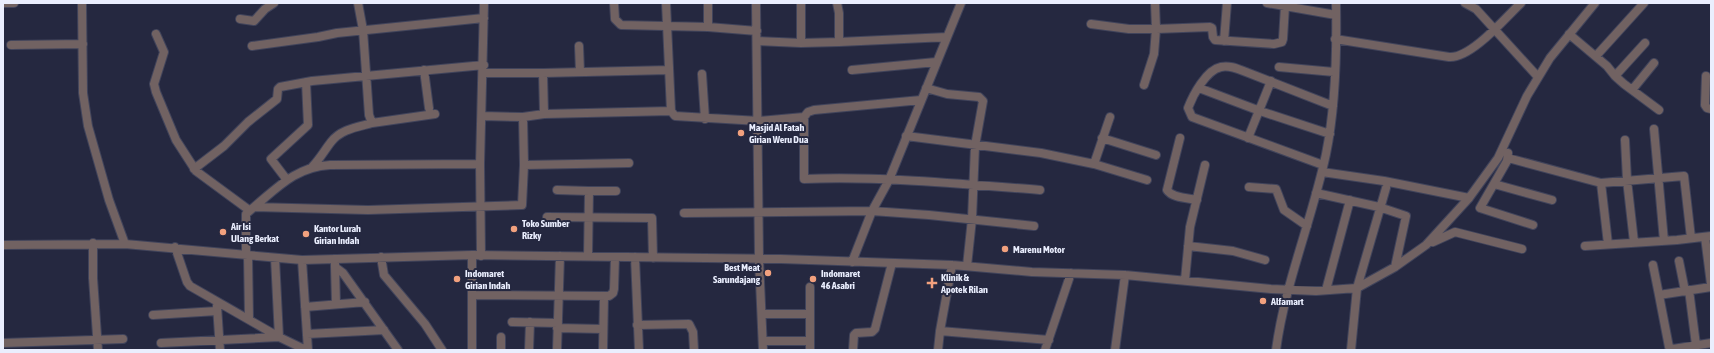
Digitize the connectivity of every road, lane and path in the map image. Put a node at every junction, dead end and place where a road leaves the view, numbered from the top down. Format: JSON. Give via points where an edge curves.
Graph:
{"nodes":[{"id":1,"x":3,"y":3,"type":"edge"},
{"id":2,"x":14,"y":3,"type":"edge"},
{"id":3,"x":82,"y":3,"type":"edge"},
{"id":4,"x":271,"y":3,"type":"edge"},
{"id":5,"x":275,"y":3,"type":"edge"},
{"id":6,"x":358,"y":3,"type":"edge"},
{"id":7,"x":484,"y":3,"type":"edge"},
{"id":8,"x":614,"y":3,"type":"edge"},
{"id":9,"x":666,"y":3,"type":"edge"},
{"id":10,"x":708,"y":3,"type":"edge"},
{"id":11,"x":756,"y":3,"type":"edge"},
{"id":12,"x":800,"y":3,"type":"edge"},
{"id":13,"x":837,"y":3,"type":"edge"},
{"id":14,"x":961,"y":3,"type":"edge"},
{"id":15,"x":1155,"y":3,"type":"edge"},
{"id":16,"x":1227,"y":3,"type":"edge"},
{"id":17,"x":1267,"y":3,"type":"edge"},
{"id":18,"x":1336,"y":3,"type":"edge"},
{"id":19,"x":1465,"y":3,"type":"edge"},
{"id":20,"x":1521,"y":3,"type":"edge"},
{"id":21,"x":1644,"y":3,"type":"edge"},
{"id":22,"x":1592,"y":4,"type":"edge"},
{"id":23,"x":1285,"y":6,"type":"junction"},
{"id":24,"x":1336,"y":15,"type":"junction"},
{"id":25,"x":484,"y":18,"type":"junction"},
{"id":26,"x":240,"y":19,"type":"dead end"},
{"id":27,"x":1091,"y":24,"type":"dead end"},
{"id":28,"x":667,"y":26,"type":"junction"},
{"id":29,"x":708,"y":27,"type":"junction"},
{"id":30,"x":1494,"y":29,"type":"junction"},
{"id":31,"x":363,"y":30,"type":"junction"},
{"id":32,"x":1156,"y":30,"type":"junction"},
{"id":33,"x":757,"y":31,"type":"junction"},
{"id":34,"x":156,"y":34,"type":"dead end"},
{"id":35,"x":1569,"y":34,"type":"junction"},
{"id":36,"x":947,"y":36,"type":"junction"},
{"id":37,"x":1335,"y":39,"type":"junction"},
{"id":38,"x":757,"y":41,"type":"junction"},
{"id":39,"x":1224,"y":41,"type":"junction"},
{"id":40,"x":839,"y":42,"type":"junction"},
{"id":41,"x":802,"y":43,"type":"junction"},
{"id":42,"x":1645,"y":43,"type":"dead end"},
{"id":43,"x":82,"y":44,"type":"junction"},
{"id":44,"x":11,"y":45,"type":"dead end"},
{"id":45,"x":252,"y":46,"type":"dead end"},
{"id":46,"x":579,"y":46,"type":"dead end"},
{"id":47,"x":1596,"y":56,"type":"junction"},
{"id":48,"x":936,"y":62,"type":"junction"},
{"id":49,"x":1654,"y":63,"type":"dead end"},
{"id":50,"x":1279,"y":67,"type":"dead end"},
{"id":51,"x":484,"y":69,"type":"junction"},
{"id":52,"x":424,"y":70,"type":"junction"},
{"id":53,"x":669,"y":70,"type":"junction"},
{"id":54,"x":852,"y":70,"type":"dead end"},
{"id":55,"x":580,"y":72,"type":"junction"},
{"id":56,"x":1334,"y":72,"type":"junction"},
{"id":57,"x":543,"y":73,"type":"junction"},
{"id":58,"x":702,"y":74,"type":"dead end"},
{"id":59,"x":366,"y":76,"type":"junction"},
{"id":60,"x":1615,"y":76,"type":"junction"},
{"id":61,"x":1706,"y":76,"type":"dead end"},
{"id":62,"x":1538,"y":77,"type":"junction"},
{"id":63,"x":1271,"y":81,"type":"junction"},
{"id":64,"x":306,"y":82,"type":"junction"},
{"id":65,"x":1144,"y":85,"type":"dead end"},
{"id":66,"x":926,"y":88,"type":"junction"},
{"id":67,"x":1199,"y":88,"type":"junction"},
{"id":68,"x":1632,"y":90,"type":"junction"},
{"id":69,"x":921,"y":100,"type":"junction"},
{"id":70,"x":1333,"y":106,"type":"junction"},
{"id":71,"x":429,"y":108,"type":"dead end"},
{"id":72,"x":1711,"y":109,"type":"edge"},
{"id":73,"x":1659,"y":110,"type":"dead end"},
{"id":74,"x":671,"y":111,"type":"junction"},
{"id":75,"x":1260,"y":111,"type":"junction"},
{"id":76,"x":435,"y":114,"type":"dead end"},
{"id":77,"x":544,"y":114,"type":"junction"},
{"id":78,"x":482,"y":116,"type":"junction"},
{"id":79,"x":523,"y":117,"type":"junction"},
{"id":80,"x":804,"y":117,"type":"junction"},
{"id":81,"x":1110,"y":117,"type":"dead end"},
{"id":82,"x":705,"y":119,"type":"junction"},
{"id":83,"x":759,"y":121,"type":"junction"},
{"id":84,"x":372,"y":122,"type":"junction"},
{"id":85,"x":1654,"y":129,"type":"dead end"},
{"id":86,"x":1330,"y":134,"type":"junction"},
{"id":87,"x":906,"y":136,"type":"junction"},
{"id":88,"x":1510,"y":136,"type":"junction"},
{"id":89,"x":1102,"y":138,"type":"junction"},
{"id":90,"x":1180,"y":138,"type":"dead end"},
{"id":91,"x":1248,"y":138,"type":"junction"},
{"id":92,"x":1625,"y":140,"type":"dead end"},
{"id":93,"x":975,"y":146,"type":"junction"},
{"id":94,"x":1156,"y":155,"type":"dead end"},
{"id":95,"x":1508,"y":158,"type":"junction"},
{"id":96,"x":480,"y":164,"type":"junction"},
{"id":97,"x":629,"y":164,"type":"dead end"},
{"id":98,"x":1094,"y":164,"type":"junction"},
{"id":99,"x":524,"y":165,"type":"junction"},
{"id":100,"x":1205,"y":165,"type":"dead end"},
{"id":101,"x":312,"y":167,"type":"junction"},
{"id":102,"x":1323,"y":168,"type":"junction"},
{"id":103,"x":194,"y":169,"type":"junction"},
{"id":104,"x":1658,"y":178,"type":"junction"},
{"id":105,"x":287,"y":180,"type":"junction"},
{"id":106,"x":889,"y":180,"type":"junction"},
{"id":107,"x":1147,"y":180,"type":"dead end"},
{"id":108,"x":1628,"y":180,"type":"junction"},
{"id":109,"x":1601,"y":183,"type":"junction"},
{"id":110,"x":974,"y":184,"type":"junction"},
{"id":111,"x":1494,"y":184,"type":"junction"},
{"id":112,"x":1249,"y":187,"type":"dead end"},
{"id":113,"x":1386,"y":188,"type":"dead end"},
{"id":114,"x":557,"y":190,"type":"dead end"},
{"id":115,"x":1040,"y":190,"type":"dead end"},
{"id":116,"x":588,"y":191,"type":"junction"},
{"id":117,"x":616,"y":191,"type":"dead end"},
{"id":118,"x":1316,"y":194,"type":"junction"},
{"id":119,"x":1469,"y":198,"type":"junction"},
{"id":120,"x":1197,"y":200,"type":"junction"},
{"id":121,"x":1350,"y":200,"type":"junction"},
{"id":122,"x":1552,"y":200,"type":"dead end"},
{"id":123,"x":480,"y":207,"type":"junction"},
{"id":124,"x":1380,"y":207,"type":"junction"},
{"id":125,"x":251,"y":209,"type":"junction"},
{"id":126,"x":872,"y":211,"type":"junction"},
{"id":127,"x":760,"y":212,"type":"junction"},
{"id":128,"x":684,"y":213,"type":"dead end"},
{"id":129,"x":547,"y":216,"type":"dead end"},
{"id":130,"x":588,"y":217,"type":"junction"},
{"id":131,"x":972,"y":219,"type":"junction"},
{"id":132,"x":1533,"y":225,"type":"dead end"},
{"id":133,"x":1034,"y":226,"type":"dead end"},
{"id":134,"x":1307,"y":226,"type":"junction"},
{"id":135,"x":1708,"y":236,"type":"edge"},
{"id":136,"x":1691,"y":238,"type":"junction"},
{"id":137,"x":1664,"y":241,"type":"junction"},
{"id":138,"x":1634,"y":242,"type":"junction"},
{"id":139,"x":93,"y":243,"type":"junction"},
{"id":140,"x":124,"y":244,"type":"junction"},
{"id":141,"x":1608,"y":244,"type":"junction"},
{"id":142,"x":3,"y":245,"type":"edge"},
{"id":143,"x":1426,"y":245,"type":"junction"},
{"id":144,"x":1188,"y":246,"type":"junction"},
{"id":145,"x":1585,"y":246,"type":"dead end"},
{"id":146,"x":175,"y":247,"type":"junction"},
{"id":147,"x":1522,"y":249,"type":"dead end"},
{"id":148,"x":476,"y":255,"type":"junction"},
{"id":149,"x":247,"y":256,"type":"junction"},
{"id":150,"x":560,"y":256,"type":"junction"},
{"id":151,"x":588,"y":256,"type":"junction"},
{"id":152,"x":381,"y":257,"type":"junction"},
{"id":153,"x":615,"y":257,"type":"junction"},
{"id":154,"x":635,"y":257,"type":"junction"},
{"id":155,"x":275,"y":258,"type":"junction"},
{"id":156,"x":653,"y":258,"type":"junction"},
{"id":157,"x":759,"y":259,"type":"junction"},
{"id":158,"x":302,"y":260,"type":"junction"},
{"id":159,"x":1265,"y":260,"type":"dead end"},
{"id":160,"x":1679,"y":261,"type":"dead end"},
{"id":161,"x":852,"y":262,"type":"junction"},
{"id":162,"x":335,"y":263,"type":"junction"},
{"id":163,"x":892,"y":263,"type":"junction"},
{"id":164,"x":1653,"y":264,"type":"dead end"},
{"id":165,"x":952,"y":265,"type":"junction"},
{"id":166,"x":967,"y":266,"type":"junction"},
{"id":167,"x":1395,"y":267,"type":"junction"},
{"id":168,"x":1071,"y":274,"type":"junction"},
{"id":169,"x":1125,"y":276,"type":"junction"},
{"id":170,"x":1185,"y":280,"type":"junction"},
{"id":171,"x":1711,"y":284,"type":"edge"},
{"id":172,"x":810,"y":287,"type":"dead end"},
{"id":173,"x":1711,"y":287,"type":"edge"},
{"id":174,"x":1357,"y":288,"type":"junction"},
{"id":175,"x":1288,"y":290,"type":"junction"},
{"id":176,"x":1326,"y":290,"type":"junction"},
{"id":177,"x":1687,"y":291,"type":"junction"},
{"id":178,"x":472,"y":295,"type":"junction"},
{"id":179,"x":1659,"y":295,"type":"junction"},
{"id":180,"x":558,"y":296,"type":"junction"},
{"id":181,"x":604,"y":297,"type":"junction"},
{"id":182,"x":217,"y":301,"type":"junction"},
{"id":183,"x":365,"y":302,"type":"junction"},
{"id":184,"x":336,"y":304,"type":"junction"},
{"id":185,"x":305,"y":307,"type":"junction"},
{"id":186,"x":217,"y":311,"type":"junction"},
{"id":187,"x":762,"y":314,"type":"junction"},
{"id":188,"x":810,"y":314,"type":"junction"},
{"id":189,"x":153,"y":315,"type":"dead end"},
{"id":190,"x":249,"y":319,"type":"junction"},
{"id":191,"x":512,"y":322,"type":"dead end"},
{"id":192,"x":530,"y":322,"type":"junction"},
{"id":193,"x":558,"y":325,"type":"junction"},
{"id":194,"x":637,"y":325,"type":"junction"},
{"id":195,"x":603,"y":329,"type":"junction"},
{"id":196,"x":384,"y":330,"type":"junction"},
{"id":197,"x":940,"y":331,"type":"junction"},
{"id":198,"x":307,"y":334,"type":"junction"},
{"id":199,"x":279,"y":337,"type":"junction"},
{"id":200,"x":501,"y":337,"type":"dead end"},
{"id":201,"x":98,"y":339,"type":"junction"},
{"id":202,"x":123,"y":339,"type":"dead end"},
{"id":203,"x":763,"y":340,"type":"junction"},
{"id":204,"x":1049,"y":340,"type":"junction"},
{"id":205,"x":219,"y":341,"type":"junction"},
{"id":206,"x":810,"y":341,"type":"junction"},
{"id":207,"x":3,"y":343,"type":"edge"},
{"id":208,"x":161,"y":344,"type":"dead end"},
{"id":209,"x":1711,"y":344,"type":"edge"},
{"id":210,"x":1696,"y":345,"type":"junction"},
{"id":211,"x":98,"y":350,"type":"edge"},
{"id":212,"x":220,"y":350,"type":"edge"},
{"id":213,"x":307,"y":350,"type":"edge"},
{"id":214,"x":398,"y":350,"type":"edge"},
{"id":215,"x":442,"y":350,"type":"edge"},
{"id":216,"x":472,"y":350,"type":"edge"},
{"id":217,"x":501,"y":350,"type":"edge"},
{"id":218,"x":529,"y":350,"type":"edge"},
{"id":219,"x":557,"y":350,"type":"edge"},
{"id":220,"x":603,"y":350,"type":"edge"},
{"id":221,"x":639,"y":350,"type":"edge"},
{"id":222,"x":694,"y":350,"type":"edge"},
{"id":223,"x":763,"y":350,"type":"edge"},
{"id":224,"x":810,"y":350,"type":"edge"},
{"id":225,"x":853,"y":350,"type":"edge"},
{"id":226,"x":938,"y":350,"type":"edge"},
{"id":227,"x":1045,"y":350,"type":"edge"},
{"id":228,"x":1115,"y":350,"type":"edge"},
{"id":229,"x":1276,"y":350,"type":"edge"},
{"id":230,"x":1351,"y":350,"type":"edge"}],
"edges":[{"from":1,"to":2,"type":"street"},
{"from":3,"to":43,"type":"street"},
{"from":4,"to":5,"type":"street"},
{"from":5,"to":26,"type":"street","via":[[254,21]]},
{"from":6,"to":31,"type":"street"},
{"from":7,"to":25,"type":"street"},
{"from":8,"to":28,"type":"street","via":[[615,19],[621,25]]},
{"from":9,"to":28,"type":"street"},
{"from":10,"to":29,"type":"street"},
{"from":11,"to":33,"type":"street"},
{"from":12,"to":41,"type":"street"},
{"from":13,"to":40,"type":"street"},
{"from":14,"to":36,"type":"street"},
{"from":15,"to":32,"type":"street"},
{"from":16,"to":39,"type":"street"},
{"from":17,"to":23,"type":"street"},
{"from":18,"to":24,"type":"street"},
{"from":19,"to":30,"type":"street","via":[[1476,9]]},
{"from":20,"to":30,"type":"street"},
{"from":21,"to":47,"type":"street"},
{"from":22,"to":35,"type":"street"},
{"from":23,"to":24,"type":"street"},
{"from":23,"to":39,"type":"street","via":[[1282,42],[1274,44]]},
{"from":24,"to":37,"type":"street"},
{"from":25,"to":31,"type":"street"},
{"from":25,"to":51,"type":"street"},
{"from":27,"to":32,"type":"street"},
{"from":28,"to":29,"type":"street"},
{"from":28,"to":53,"type":"street"},
{"from":29,"to":33,"type":"street"},
{"from":30,"to":37,"type":"street","via":[[1468,51],[1453,57]]},
{"from":30,"to":62,"type":"street"},
{"from":31,"to":45,"type":"street"},
{"from":31,"to":59,"type":"street"},
{"from":32,"to":39,"type":"street","via":[[1210,27],[1213,39]]},
{"from":32,"to":65,"type":"street","via":[[1154,54]]},
{"from":33,"to":38,"type":"street"},
{"from":34,"to":103,"type":"street","via":[[164,52],[156,77],[156,92],[176,140]]},
{"from":35,"to":47,"type":"street"},
{"from":35,"to":62,"type":"street"},
{"from":36,"to":40,"type":"street"},
{"from":36,"to":48,"type":"street"},
{"from":37,"to":56,"type":"street"},
{"from":38,"to":41,"type":"street"},
{"from":38,"to":83,"type":"street"},
{"from":40,"to":41,"type":"street"},
{"from":42,"to":60,"type":"street"},
{"from":43,"to":44,"type":"street"},
{"from":43,"to":140,"type":"street","via":[[83,93],[88,126],[108,200]]},
{"from":46,"to":55,"type":"street"},
{"from":47,"to":60,"type":"street"},
{"from":48,"to":54,"type":"street"},
{"from":48,"to":66,"type":"street"},
{"from":49,"to":68,"type":"street"},
{"from":50,"to":56,"type":"street"},
{"from":51,"to":52,"type":"street"},
{"from":51,"to":57,"type":"street"},
{"from":51,"to":78,"type":"street"},
{"from":52,"to":59,"type":"street"},
{"from":52,"to":71,"type":"street"},
{"from":53,"to":55,"type":"street"},
{"from":53,"to":74,"type":"street"},
{"from":55,"to":57,"type":"street"},
{"from":56,"to":70,"type":"street"},
{"from":57,"to":77,"type":"street"},
{"from":58,"to":82,"type":"street"},
{"from":59,"to":64,"type":"street"},
{"from":59,"to":84,"type":"street","via":[[369,115]]},
{"from":60,"to":68,"type":"street"},
{"from":61,"to":72,"type":"street","via":[[1705,105]]},
{"from":62,"to":88,"type":"street"},
{"from":63,"to":67,"type":"street","via":[[1233,67],[1222,67],[1216,68]]},
{"from":63,"to":70,"type":"street"},
{"from":63,"to":75,"type":"street"},
{"from":64,"to":103,"type":"street","via":[[280,87],[277,99]]},
{"from":64,"to":105,"type":"street","via":[[308,125],[271,159]]},
{"from":66,"to":69,"type":"street"},
{"from":66,"to":93,"type":"street","via":[[948,94],[982,98],[984,104]]},
{"from":67,"to":75,"type":"street"},
{"from":67,"to":91,"type":"street","via":[[1188,108],[1190,116]]},
{"from":68,"to":73,"type":"street"},
{"from":69,"to":80,"type":"street","via":[[814,110]]},
{"from":69,"to":87,"type":"street"},
{"from":70,"to":86,"type":"street"},
{"from":74,"to":77,"type":"street"},
{"from":74,"to":82,"type":"street","via":[[675,116]]},
{"from":75,"to":86,"type":"street"},
{"from":75,"to":91,"type":"street"},
{"from":76,"to":84,"type":"street"},
{"from":77,"to":79,"type":"street"},
{"from":78,"to":79,"type":"street"},
{"from":78,"to":96,"type":"street"},
{"from":79,"to":99,"type":"street"},
{"from":80,"to":83,"type":"street"},
{"from":80,"to":106,"type":"street","via":[[804,179]]},
{"from":81,"to":89,"type":"street"},
{"from":82,"to":83,"type":"street"},
{"from":83,"to":127,"type":"street"},
{"from":84,"to":101,"type":"street","via":[[352,128],[336,137]]},
{"from":85,"to":104,"type":"street"},
{"from":86,"to":102,"type":"street"},
{"from":87,"to":93,"type":"street"},
{"from":87,"to":106,"type":"street"},
{"from":88,"to":95,"type":"street"},
{"from":88,"to":119,"type":"street","via":[[1492,168]]},
{"from":89,"to":94,"type":"street"},
{"from":89,"to":98,"type":"street"},
{"from":90,"to":120,"type":"street","via":[[1167,190],[1175,195]]},
{"from":91,"to":102,"type":"street"},
{"from":92,"to":108,"type":"street"},
{"from":93,"to":98,"type":"street","via":[[1041,153]]},
{"from":93,"to":110,"type":"street"},
{"from":95,"to":109,"type":"street"},
{"from":95,"to":111,"type":"street"},
{"from":96,"to":101,"type":"street"},
{"from":96,"to":123,"type":"street"},
{"from":97,"to":99,"type":"street"},
{"from":98,"to":107,"type":"street"},
{"from":99,"to":123,"type":"street","via":[[522,205]]},
{"from":100,"to":120,"type":"street"},
{"from":101,"to":105,"type":"street","via":[[298,172]]},
{"from":102,"to":118,"type":"street"},
{"from":102,"to":119,"type":"street"},
{"from":103,"to":125,"type":"street"},
{"from":104,"to":108,"type":"street"},
{"from":104,"to":136,"type":"street","via":[[1677,175],[1685,177]]},
{"from":104,"to":137,"type":"street"},
{"from":105,"to":125,"type":"street"},
{"from":106,"to":110,"type":"street"},
{"from":106,"to":126,"type":"street"},
{"from":108,"to":109,"type":"street"},
{"from":108,"to":138,"type":"street"},
{"from":109,"to":141,"type":"street"},
{"from":110,"to":115,"type":"street"},
{"from":110,"to":131,"type":"street"},
{"from":111,"to":122,"type":"street"},
{"from":111,"to":132,"type":"street","via":[[1480,208]]},
{"from":112,"to":134,"type":"street","via":[[1276,189],[1284,210]]},
{"from":113,"to":124,"type":"street"},
{"from":114,"to":116,"type":"street"},
{"from":116,"to":117,"type":"street"},
{"from":116,"to":130,"type":"street"},
{"from":118,"to":121,"type":"street"},
{"from":118,"to":134,"type":"street"},
{"from":119,"to":143,"type":"street"},
{"from":120,"to":144,"type":"street"},
{"from":121,"to":124,"type":"street"},
{"from":121,"to":176,"type":"street"},
{"from":123,"to":125,"type":"street","via":[[368,210]]},
{"from":123,"to":148,"type":"street"},
{"from":124,"to":167,"type":"street","via":[[1407,217]]},
{"from":124,"to":174,"type":"street"},
{"from":125,"to":149,"type":"street","via":[[245,219]]},
{"from":126,"to":127,"type":"street"},
{"from":126,"to":131,"type":"street"},
{"from":126,"to":161,"type":"street"},
{"from":127,"to":128,"type":"street"},
{"from":127,"to":157,"type":"street"},
{"from":129,"to":130,"type":"street"},
{"from":130,"to":151,"type":"street"},
{"from":130,"to":156,"type":"street","via":[[652,218]]},
{"from":131,"to":133,"type":"street"},
{"from":131,"to":166,"type":"street"},
{"from":134,"to":175,"type":"street"},
{"from":135,"to":136,"type":"street"},
{"from":135,"to":171,"type":"street"},
{"from":136,"to":137,"type":"street"},
{"from":137,"to":138,"type":"street"},
{"from":138,"to":141,"type":"street"},
{"from":139,"to":140,"type":"street"},
{"from":139,"to":142,"type":"street"},
{"from":139,"to":201,"type":"street"},
{"from":140,"to":146,"type":"street"},
{"from":141,"to":145,"type":"street"},
{"from":143,"to":147,"type":"street","via":[[1455,232]]},
{"from":143,"to":167,"type":"street"},
{"from":144,"to":159,"type":"street","via":[[1233,251]]},
{"from":144,"to":170,"type":"street"},
{"from":146,"to":149,"type":"street"},
{"from":146,"to":182,"type":"street","via":[[188,284]]},
{"from":148,"to":150,"type":"street"},
{"from":148,"to":152,"type":"street"},
{"from":148,"to":178,"type":"street"},
{"from":149,"to":155,"type":"street"},
{"from":149,"to":190,"type":"street"},
{"from":150,"to":151,"type":"street"},
{"from":150,"to":180,"type":"street"},
{"from":151,"to":153,"type":"street"},
{"from":152,"to":162,"type":"street"},
{"from":152,"to":215,"type":"street","via":[[384,275],[425,324]]},
{"from":153,"to":154,"type":"street"},
{"from":153,"to":181,"type":"street","via":[[613,293]]},
{"from":154,"to":156,"type":"street"},
{"from":154,"to":194,"type":"street"},
{"from":155,"to":158,"type":"street"},
{"from":155,"to":199,"type":"street"},
{"from":156,"to":157,"type":"street"},
{"from":157,"to":161,"type":"street"},
{"from":157,"to":187,"type":"street"},
{"from":158,"to":162,"type":"street"},
{"from":158,"to":185,"type":"street"},
{"from":160,"to":177,"type":"street"},
{"from":161,"to":163,"type":"street"},
{"from":162,"to":183,"type":"street"},
{"from":162,"to":184,"type":"street"},
{"from":163,"to":165,"type":"street"},
{"from":163,"to":225,"type":"street","via":[[875,329],[872,332],[856,333]]},
{"from":164,"to":179,"type":"street"},
{"from":165,"to":166,"type":"street"},
{"from":165,"to":197,"type":"street"},
{"from":166,"to":168,"type":"street"},
{"from":167,"to":174,"type":"street"},
{"from":168,"to":169,"type":"street"},
{"from":168,"to":204,"type":"street"},
{"from":169,"to":170,"type":"street"},
{"from":169,"to":228,"type":"street"},
{"from":170,"to":175,"type":"street"},
{"from":172,"to":188,"type":"street"},
{"from":173,"to":177,"type":"street"},
{"from":174,"to":176,"type":"street"},
{"from":174,"to":230,"type":"street"},
{"from":175,"to":176,"type":"street"},
{"from":175,"to":229,"type":"street"},
{"from":177,"to":179,"type":"street"},
{"from":177,"to":210,"type":"street"},
{"from":178,"to":180,"type":"street"},
{"from":178,"to":216,"type":"street"},
{"from":179,"to":210,"type":"street","via":[[1669,347],[1673,349]]},
{"from":180,"to":181,"type":"street"},
{"from":180,"to":193,"type":"street"},
{"from":181,"to":195,"type":"street"},
{"from":182,"to":186,"type":"street"},
{"from":182,"to":190,"type":"street"},
{"from":183,"to":184,"type":"street"},
{"from":183,"to":196,"type":"street"},
{"from":184,"to":185,"type":"street"},
{"from":185,"to":198,"type":"street"},
{"from":186,"to":189,"type":"street"},
{"from":186,"to":205,"type":"street"},
{"from":187,"to":188,"type":"street"},
{"from":187,"to":203,"type":"street"},
{"from":188,"to":206,"type":"street"},
{"from":190,"to":199,"type":"street"},
{"from":191,"to":192,"type":"street"},
{"from":192,"to":193,"type":"street"},
{"from":192,"to":218,"type":"street"},
{"from":193,"to":195,"type":"street"},
{"from":193,"to":219,"type":"street"},
{"from":194,"to":221,"type":"street"},
{"from":194,"to":222,"type":"street","via":[[689,324],[693,332]]},
{"from":195,"to":220,"type":"street"},
{"from":196,"to":198,"type":"street"},
{"from":196,"to":214,"type":"street"},
{"from":197,"to":204,"type":"street"},
{"from":197,"to":226,"type":"street"},
{"from":198,"to":213,"type":"street"},
{"from":199,"to":205,"type":"street"},
{"from":199,"to":213,"type":"street"},
{"from":200,"to":217,"type":"street"},
{"from":201,"to":202,"type":"street"},
{"from":201,"to":207,"type":"street"},
{"from":201,"to":211,"type":"street"},
{"from":203,"to":206,"type":"street"},
{"from":203,"to":223,"type":"street"},
{"from":204,"to":227,"type":"street"},
{"from":205,"to":208,"type":"street"},
{"from":205,"to":212,"type":"street"},
{"from":206,"to":224,"type":"street"},
{"from":209,"to":210,"type":"street"}]}
